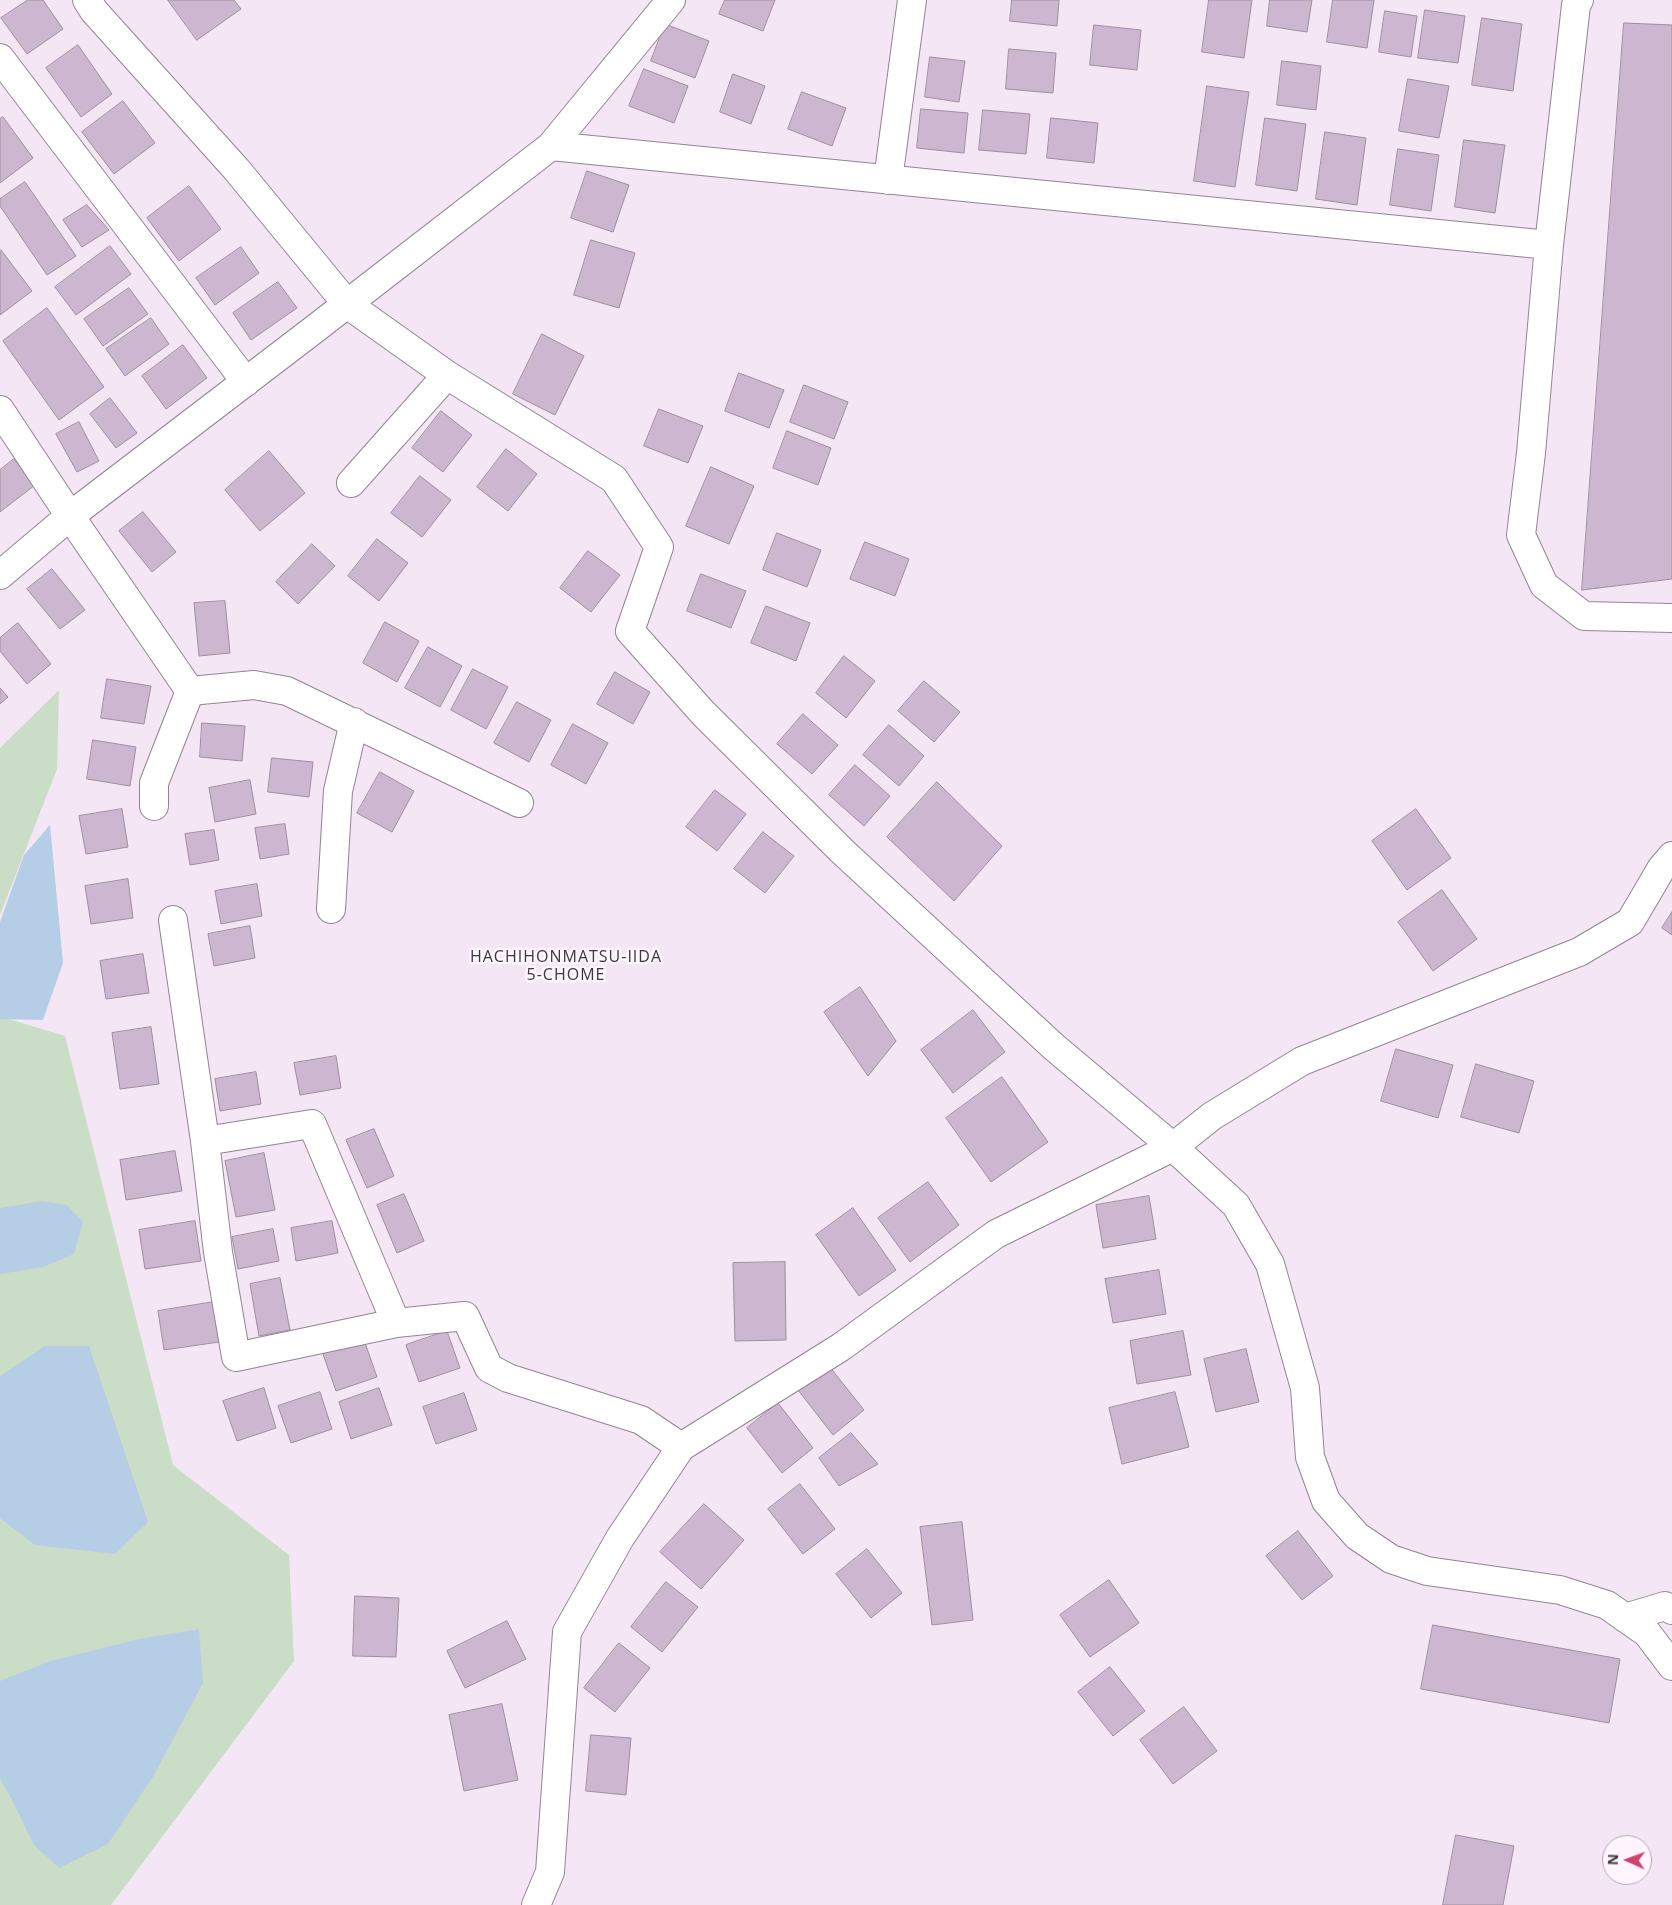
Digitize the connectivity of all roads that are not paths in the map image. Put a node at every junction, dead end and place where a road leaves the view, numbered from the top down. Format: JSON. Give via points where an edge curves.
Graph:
{"nodes":[{"id":1,"x":87,"y":0,"type":"edge"},
{"id":2,"x":671,"y":0,"type":"edge"},
{"id":3,"x":912,"y":0,"type":"edge"},
{"id":4,"x":1571,"y":2,"type":"edge"},
{"id":5,"x":0,"y":58,"type":"edge"},
{"id":6,"x":551,"y":146,"type":"junction"},
{"id":7,"x":888,"y":180,"type":"junction"},
{"id":8,"x":1548,"y":246,"type":"junction"},
{"id":9,"x":347,"y":304,"type":"junction"},
{"id":10,"x":447,"y":375,"type":"junction"},
{"id":11,"x":246,"y":382,"type":"junction"},
{"id":12,"x":0,"y":410,"type":"edge"},
{"id":13,"x":351,"y":484,"type":"dead end"},
{"id":14,"x":70,"y":516,"type":"junction"},
{"id":15,"x":0,"y":574,"type":"edge"},
{"id":16,"x":1672,"y":618,"type":"edge"},
{"id":17,"x":190,"y":691,"type":"junction"},
{"id":18,"x":354,"y":722,"type":"junction"},
{"id":19,"x":519,"y":803,"type":"dead end"},
{"id":20,"x":154,"y":806,"type":"dead end"},
{"id":21,"x":1672,"y":856,"type":"edge"},
{"id":22,"x":331,"y":910,"type":"dead end"},
{"id":23,"x":173,"y":920,"type":"dead end"},
{"id":24,"x":205,"y":1141,"type":"junction"},
{"id":25,"x":1173,"y":1147,"type":"junction"},
{"id":26,"x":396,"y":1323,"type":"junction"},
{"id":27,"x":681,"y":1447,"type":"junction"},
{"id":28,"x":1672,"y":1610,"type":"edge"},
{"id":29,"x":1625,"y":1618,"type":"junction"},
{"id":30,"x":1672,"y":1666,"type":"edge"},
{"id":31,"x":536,"y":1905,"type":"edge"}],
"edges":[{"from":1,"to":9,"type":"street","via":[[237,170]]},
{"from":2,"to":6,"type":"street"},
{"from":3,"to":7,"type":"street"},
{"from":4,"to":8,"type":"street"},
{"from":5,"to":11,"type":"street"},
{"from":6,"to":7,"type":"street"},
{"from":6,"to":9,"type":"street"},
{"from":7,"to":8,"type":"street"},
{"from":8,"to":16,"type":"street","via":[[1522,535],[1544,585],[1584,616]]},
{"from":9,"to":10,"type":"street"},
{"from":9,"to":11,"type":"street"},
{"from":10,"to":13,"type":"street"},
{"from":10,"to":25,"type":"street","via":[[614,479],[658,547],[630,631],[703,713],[843,852],[1054,1047]]},
{"from":11,"to":14,"type":"street"},
{"from":12,"to":14,"type":"street"},
{"from":14,"to":15,"type":"street"},
{"from":14,"to":17,"type":"street"},
{"from":17,"to":18,"type":"street","via":[[254,686],[287,691]]},
{"from":17,"to":20,"type":"street","via":[[154,783]]},
{"from":18,"to":19,"type":"street"},
{"from":18,"to":22,"type":"street","via":[[338,791]]},
{"from":21,"to":25,"type":"street","via":[[1630,922],[1588,947],[1302,1061],[1212,1116]]},
{"from":23,"to":24,"type":"street"},
{"from":24,"to":26,"type":"street","via":[[312,1124]]},
{"from":24,"to":26,"type":"street","via":[[218,1252],[236,1357]]},
{"from":25,"to":27,"type":"street","via":[[996,1234],[841,1348]]},
{"from":25,"to":29,"type":"street","via":[[1236,1205],[1270,1264],[1305,1388],[1310,1457],[1326,1501],[1358,1536],[1391,1559],[1427,1571],[1560,1590],[1607,1604]]},
{"from":26,"to":27,"type":"street","via":[[465,1316],[489,1368],[508,1378],[641,1420]]},
{"from":27,"to":31,"type":"street","via":[[620,1538],[567,1632],[550,1872]]},
{"from":28,"to":29,"type":"street","via":[[1665,1606]]},
{"from":29,"to":30,"type":"street","via":[[1647,1633]]}]}
